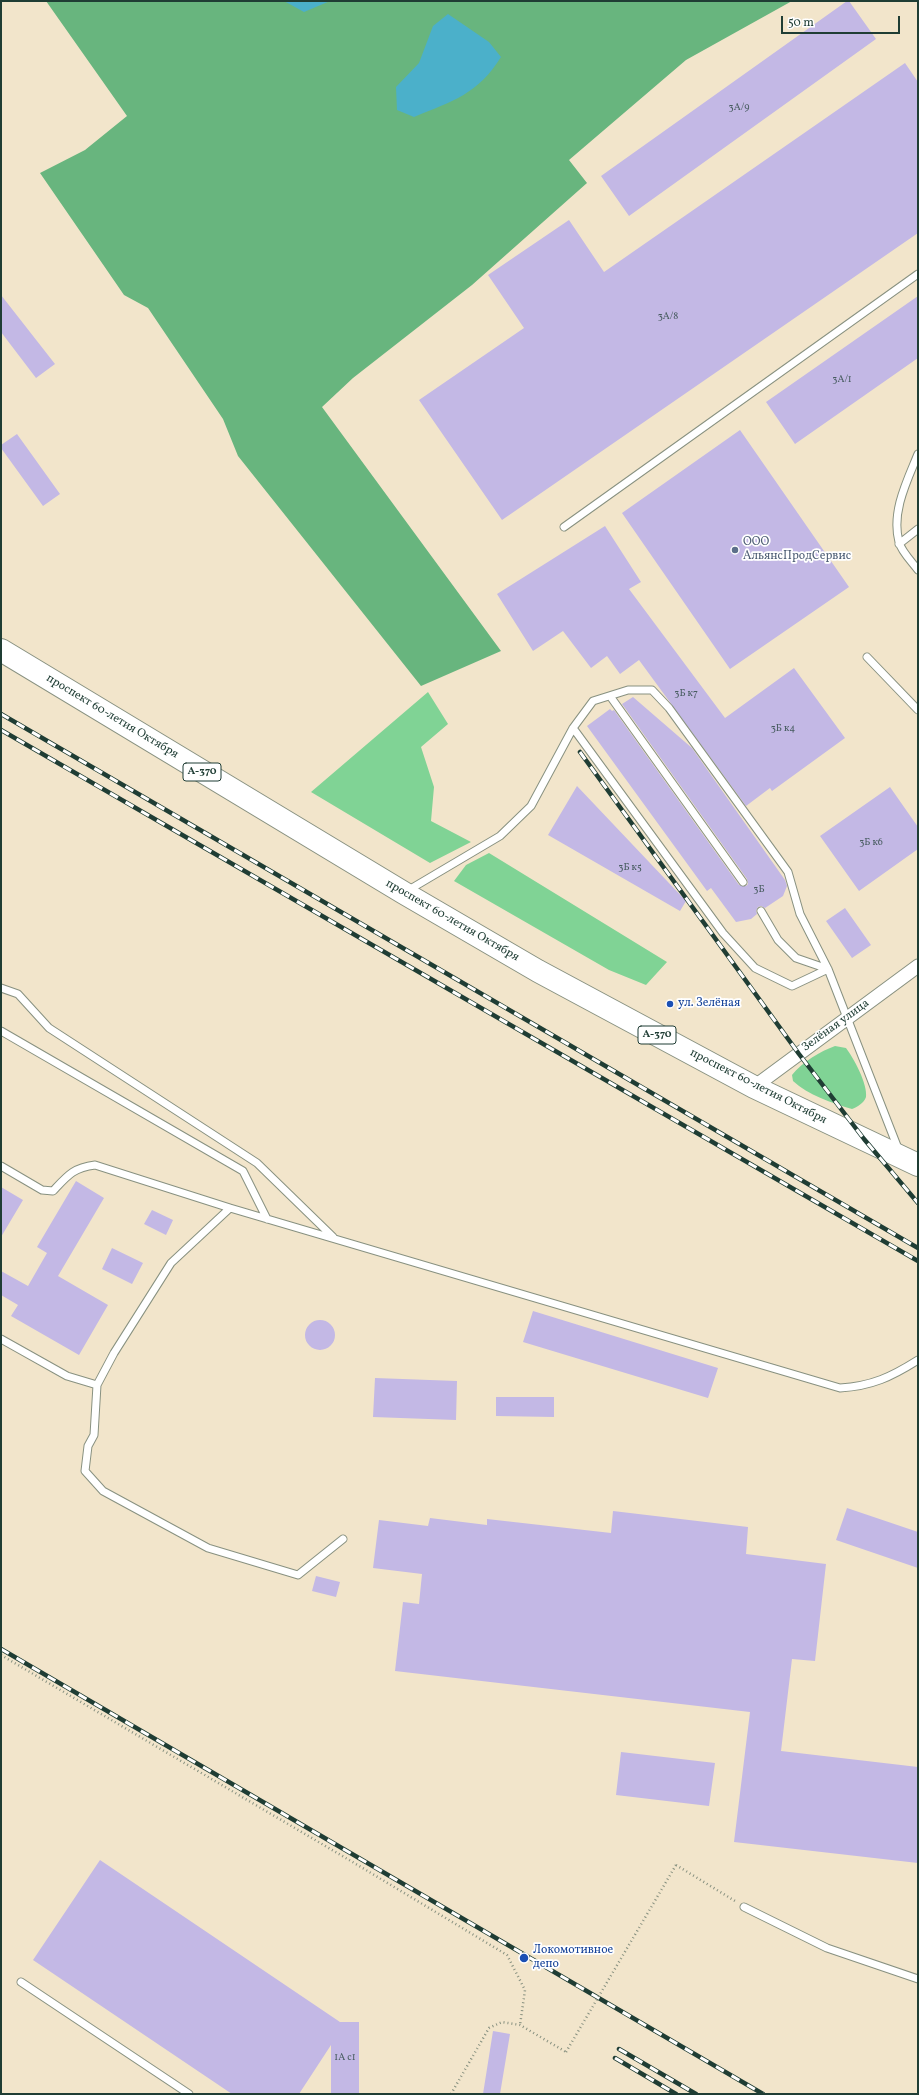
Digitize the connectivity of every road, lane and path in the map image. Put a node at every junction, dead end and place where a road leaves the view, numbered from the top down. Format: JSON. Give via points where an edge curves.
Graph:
{"nodes":[{"id":1,"x":918,"y":274,"type":"edge"},
{"id":2,"x":918,"y":454,"type":"edge"},
{"id":3,"x":564,"y":527,"type":"dead end"},
{"id":4,"x":918,"y":529,"type":"edge"},
{"id":5,"x":899,"y":544,"type":"junction"},
{"id":6,"x":918,"y":570,"type":"edge"},
{"id":7,"x":1,"y":650,"type":"edge"},
{"id":8,"x":867,"y":657,"type":"dead end"},
{"id":9,"x":610,"y":696,"type":"junction"},
{"id":10,"x":918,"y":710,"type":"edge"},
{"id":11,"x":573,"y":728,"type":"junction"},
{"id":12,"x":743,"y":882,"type":"dead end"},
{"id":13,"x":404,"y":893,"type":"junction"},
{"id":14,"x":762,"y":911,"type":"dead end"},
{"id":15,"x":918,"y":966,"type":"edge"},
{"id":16,"x":828,"y":969,"type":"junction"},
{"id":17,"x":1,"y":988,"type":"edge"},
{"id":18,"x":847,"y":1018,"type":"junction"},
{"id":19,"x":1,"y":1031,"type":"edge"},
{"id":20,"x":754,"y":1087,"type":"junction"},
{"id":21,"x":910,"y":1160,"type":"edge"},
{"id":22,"x":1,"y":1166,"type":"edge"},
{"id":23,"x":230,"y":1208,"type":"junction"},
{"id":24,"x":266,"y":1219,"type":"junction"},
{"id":25,"x":335,"y":1239,"type":"junction"},
{"id":26,"x":1,"y":1339,"type":"edge"},
{"id":27,"x":918,"y":1360,"type":"edge"},
{"id":28,"x":97,"y":1385,"type":"junction"},
{"id":29,"x":343,"y":1539,"type":"dead end"},
{"id":30,"x":1,"y":1655,"type":"edge"},
{"id":31,"x":744,"y":1907,"type":"joint"},
{"id":32,"x":918,"y":1979,"type":"edge"},
{"id":33,"x":21,"y":1982,"type":"dead end"},
{"id":34,"x":520,"y":2025,"type":"junction"},
{"id":35,"x":188,"y":2094,"type":"edge"},
{"id":36,"x":451,"y":2094,"type":"edge"}],
"edges":[{"from":1,"to":3,"type":"lane"},
{"from":2,"to":5,"type":"lane","via":[[897,516]]},
{"from":4,"to":5,"type":"lane"},
{"from":5,"to":6,"type":"lane"},
{"from":7,"to":13,"type":"highway","name":"проспект 60-летия Октября","number":"А-370"},
{"from":8,"to":10,"type":"lane"},
{"from":9,"to":11,"type":"lane","via":[[594,701]]},
{"from":9,"to":12,"type":"lane"},
{"from":9,"to":16,"type":"lane","via":[[628,690],[652,690],[669,708],[788,872],[800,914]]},
{"from":11,"to":13,"type":"lane","via":[[526,811],[500,836]]},
{"from":11,"to":16,"type":"lane","via":[[723,933],[755,968],[792,986]]},
{"from":13,"to":20,"type":"highway","name":"проспект 60-летия Октября","number":"А-370","via":[[545,975]]},
{"from":14,"to":16,"type":"lane","via":[[778,940],[796,958]]},
{"from":15,"to":18,"type":"street","name":"Зелёная улица"},
{"from":16,"to":18,"type":"lane"},
{"from":17,"to":25,"type":"lane","via":[[18,994],[49,1028],[257,1163]]},
{"from":18,"to":20,"type":"street","name":"Зелёная улица"},
{"from":18,"to":21,"type":"lane"},
{"from":19,"to":24,"type":"lane","via":[[243,1171]]},
{"from":20,"to":21,"type":"highway","name":"проспект 60-летия Октября","number":"А-370"},
{"from":22,"to":23,"type":"lane","via":[[42,1190],[53,1191],[66,1176],[80,1167],[96,1165]]},
{"from":23,"to":24,"type":"lane"},
{"from":23,"to":28,"type":"lane","via":[[171,1263],[114,1353]]},
{"from":24,"to":25,"type":"lane"},
{"from":25,"to":27,"type":"lane","via":[[840,1388],[862,1387],[884,1379]]},
{"from":26,"to":28,"type":"lane","via":[[67,1376]]},
{"from":28,"to":29,"type":"lane","via":[[94,1435],[88,1446],[85,1471],[103,1491],[208,1548],[298,1575]]},
{"from":30,"to":34,"type":"path","via":[[507,1956],[525,1990]]},
{"from":31,"to":32,"type":"lane","via":[[827,1948]]},
{"from":31,"to":34,"type":"path","bridge":true,"via":[[676,1865],[566,2052]]},
{"from":33,"to":35,"type":"lane"},
{"from":34,"to":36,"type":"path","via":[[502,2022],[488,2028]]}]}
